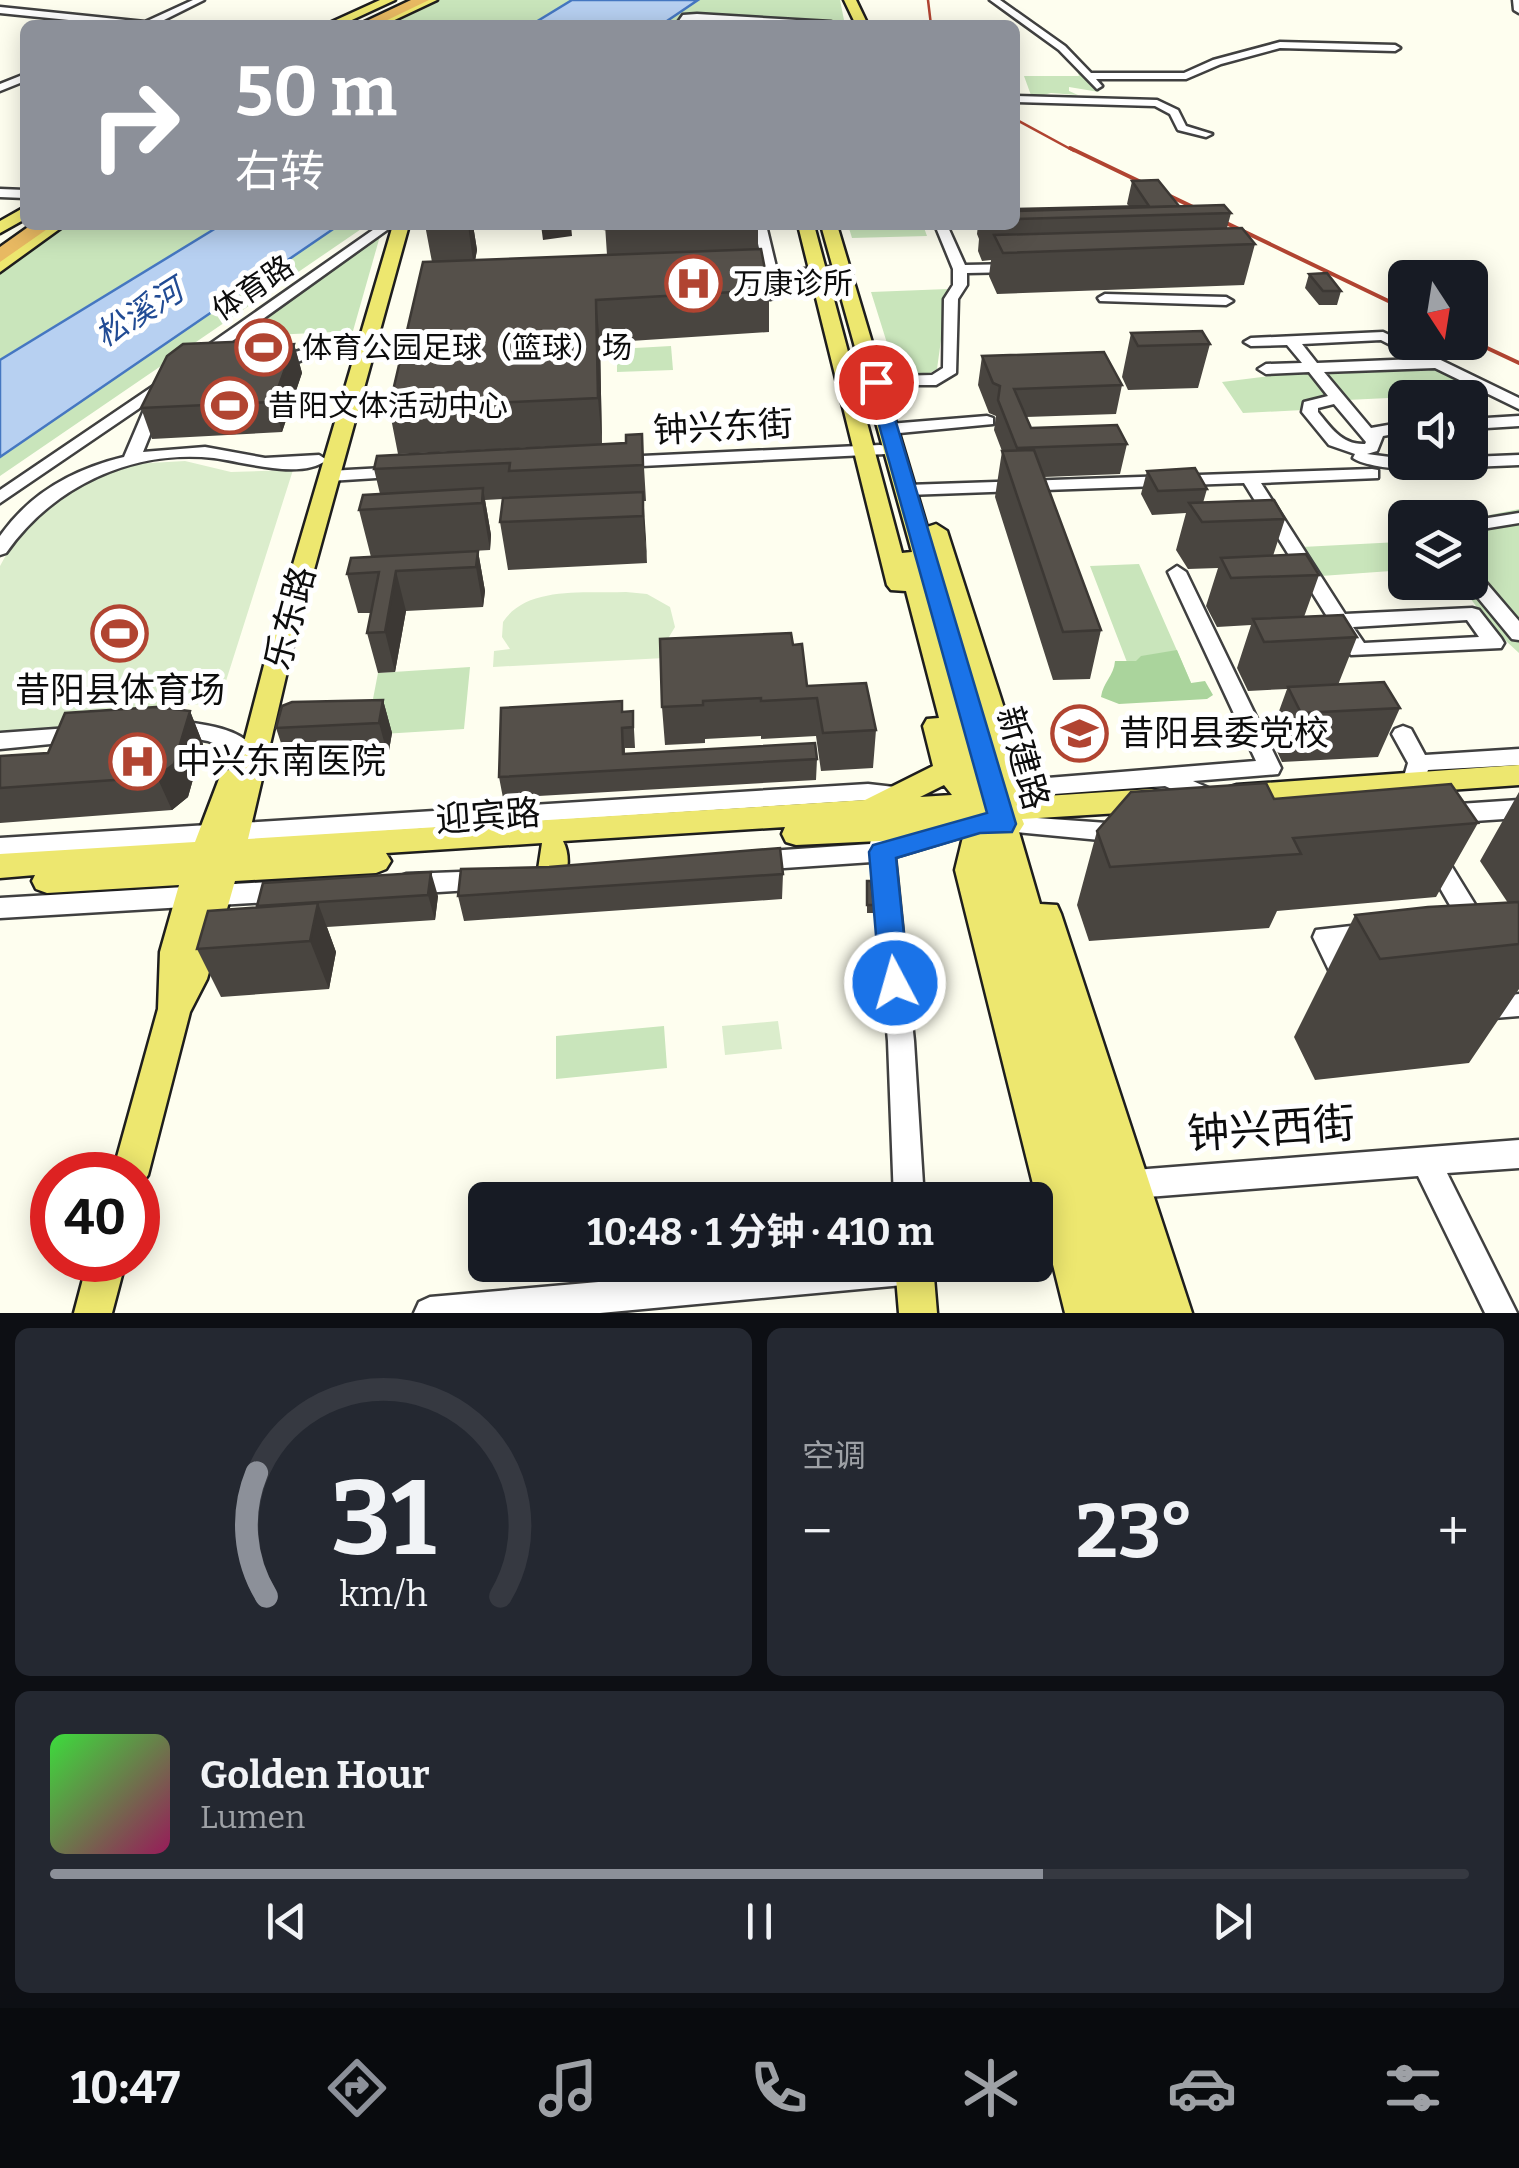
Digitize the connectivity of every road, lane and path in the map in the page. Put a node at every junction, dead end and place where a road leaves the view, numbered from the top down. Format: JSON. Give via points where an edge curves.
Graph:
{"nodes":[{"id":1,"x":200,"y":0,"type":"edge"},
{"id":2,"x":389,"y":0,"type":"edge"},
{"id":3,"x":402,"y":0,"type":"edge"},
{"id":4,"x":422,"y":0,"type":"edge"},
{"id":5,"x":432,"y":0,"type":"edge"},
{"id":6,"x":994,"y":0,"type":"edge"},
{"id":7,"x":1517,"y":0,"type":"edge"},
{"id":8,"x":1,"y":5,"type":"edge"},
{"id":9,"x":1519,"y":10,"type":"edge"},
{"id":10,"x":107,"y":20,"type":"edge"},
{"id":11,"x":154,"y":20,"type":"edge"},
{"id":12,"x":343,"y":20,"type":"edge"},
{"id":13,"x":357,"y":20,"type":"edge"},
{"id":14,"x":376,"y":20,"type":"edge"},
{"id":15,"x":386,"y":20,"type":"edge"},
{"id":16,"x":684,"y":20,"type":"edge"},
{"id":17,"x":747,"y":20,"type":"edge"},
{"id":18,"x":1396,"y":48,"type":"dead end"},
{"id":19,"x":1090,"y":76,"type":"junction"},
{"id":20,"x":1020,"y":99,"type":"edge"},
{"id":21,"x":1107,"y":100,"type":"junction"},
{"id":22,"x":1206,"y":134,"type":"dead end"},
{"id":23,"x":36,"y":230,"type":"edge"},
{"id":24,"x":50,"y":230,"type":"edge"},
{"id":25,"x":382,"y":230,"type":"edge"},
{"id":26,"x":388,"y":230,"type":"edge"},
{"id":27,"x":399,"y":230,"type":"edge"},
{"id":28,"x":761,"y":230,"type":"edge"},
{"id":29,"x":808,"y":230,"type":"edge"},
{"id":30,"x":819,"y":230,"type":"edge"},
{"id":31,"x":830,"y":230,"type":"edge"},
{"id":32,"x":843,"y":230,"type":"edge"},
{"id":33,"x":943,"y":230,"type":"edge"},
{"id":34,"x":0,"y":256,"type":"edge"},
{"id":35,"x":0,"y":266,"type":"edge"},
{"id":36,"x":1040,"y":267,"type":"edge"},
{"id":37,"x":960,"y":270,"type":"junction"},
{"id":38,"x":825,"y":271,"type":"junction"},
{"id":39,"x":771,"y":276,"type":"junction"},
{"id":40,"x":1109,"y":281,"type":"dead end"},
{"id":41,"x":775,"y":296,"type":"dead end"},
{"id":42,"x":1226,"y":301,"type":"dead end"},
{"id":43,"x":1291,"y":340,"type":"junction"},
{"id":44,"x":1252,"y":342,"type":"dead end"},
{"id":45,"x":353,"y":346,"type":"junction"},
{"id":46,"x":256,"y":362,"type":"edge"},
{"id":47,"x":1440,"y":363,"type":"junction"},
{"id":48,"x":222,"y":364,"type":"edge"},
{"id":49,"x":188,"y":366,"type":"junction"},
{"id":50,"x":1312,"y":367,"type":"junction"},
{"id":51,"x":1266,"y":368,"type":"dead end"},
{"id":52,"x":875,"y":381,"type":"junction"},
{"id":53,"x":161,"y":386,"type":"junction"},
{"id":54,"x":1338,"y":400,"type":"junction"},
{"id":55,"x":1519,"y":404,"type":"edge"},
{"id":56,"x":987,"y":421,"type":"dead end"},
{"id":57,"x":1519,"y":421,"type":"edge"},
{"id":58,"x":1488,"y":423,"type":"edge"},
{"id":59,"x":1388,"y":430,"type":"edge"},
{"id":60,"x":884,"y":439,"type":"junction"},
{"id":61,"x":1374,"y":442,"type":"junction"},
{"id":62,"x":1359,"y":454,"type":"junction"},
{"id":63,"x":132,"y":458,"type":"junction"},
{"id":64,"x":1388,"y":460,"type":"edge"},
{"id":65,"x":1519,"y":460,"type":"edge"},
{"id":66,"x":1488,"y":461,"type":"edge"},
{"id":67,"x":597,"y":464,"type":"edge"},
{"id":68,"x":324,"y":468,"type":"junction"},
{"id":69,"x":421,"y":471,"type":"edge"},
{"id":70,"x":1250,"y":479,"type":"junction"},
{"id":71,"x":916,"y":492,"type":"junction"},
{"id":72,"x":0,"y":498,"type":"edge"},
{"id":73,"x":1519,"y":518,"type":"edge"},
{"id":74,"x":1488,"y":523,"type":"edge"},
{"id":75,"x":0,"y":549,"type":"edge"},
{"id":76,"x":1177,"y":572,"type":"dead end"},
{"id":77,"x":1488,"y":597,"type":"edge"},
{"id":78,"x":1339,"y":621,"type":"junction"},
{"id":79,"x":1519,"y":634,"type":"edge"},
{"id":80,"x":152,"y":729,"type":"edge"},
{"id":81,"x":114,"y":732,"type":"edge"},
{"id":82,"x":1402,"y":734,"type":"edge"},
{"id":83,"x":0,"y":741,"type":"edge"},
{"id":84,"x":241,"y":746,"type":"junction"},
{"id":85,"x":1519,"y":757,"type":"edge"},
{"id":86,"x":948,"y":771,"type":"junction"},
{"id":87,"x":1519,"y":775,"type":"edge"},
{"id":88,"x":1168,"y":778,"type":"junction"},
{"id":89,"x":1405,"y":787,"type":"junction"},
{"id":90,"x":1519,"y":790,"type":"edge"},
{"id":91,"x":900,"y":794,"type":"junction"},
{"id":92,"x":1089,"y":794,"type":"junction"},
{"id":93,"x":1207,"y":796,"type":"junction"},
{"id":94,"x":1519,"y":809,"type":"edge"},
{"id":95,"x":989,"y":815,"type":"junction"},
{"id":96,"x":875,"y":831,"type":"junction"},
{"id":97,"x":1146,"y":832,"type":"edge"},
{"id":98,"x":0,"y":847,"type":"edge"},
{"id":99,"x":549,"y":857,"type":"junction"},
{"id":100,"x":214,"y":863,"type":"junction"},
{"id":101,"x":723,"y":864,"type":"edge"},
{"id":102,"x":0,"y":866,"type":"edge"},
{"id":103,"x":0,"y":884,"type":"edge"},
{"id":104,"x":0,"y":908,"type":"edge"},
{"id":105,"x":1504,"y":924,"type":"edge"},
{"id":106,"x":1474,"y":926,"type":"junction"},
{"id":107,"x":1437,"y":929,"type":"edge"},
{"id":108,"x":1400,"y":932,"type":"edge"},
{"id":109,"x":1357,"y":1001,"type":"dead end"},
{"id":110,"x":1519,"y":1005,"type":"edge"},
{"id":111,"x":1461,"y":1010,"type":"edge"},
{"id":112,"x":136,"y":1152,"type":"edge"},
{"id":113,"x":1519,"y":1154,"type":"edge"},
{"id":114,"x":1425,"y":1160,"type":"junction"},
{"id":115,"x":908,"y":1182,"type":"edge"},
{"id":116,"x":1083,"y":1199,"type":"edge"},
{"id":117,"x":102,"y":1282,"type":"edge"},
{"id":118,"x":756,"y":1282,"type":"edge"},
{"id":119,"x":915,"y":1282,"type":"edge"},
{"id":120,"x":94,"y":1313,"type":"edge"},
{"id":121,"x":430,"y":1313,"type":"edge"},
{"id":122,"x":918,"y":1313,"type":"edge"},
{"id":123,"x":1084,"y":1313,"type":"edge"},
{"id":124,"x":1114,"y":1313,"type":"edge"},
{"id":125,"x":1143,"y":1313,"type":"edge"},
{"id":126,"x":1173,"y":1313,"type":"edge"},
{"id":127,"x":1502,"y":1313,"type":"edge"}],
"edges":[{"from":1,"to":11,"type":"street"},
{"from":2,"to":12,"type":"main road"},
{"from":3,"to":13,"type":"highway"},
{"from":4,"to":14,"type":"highway"},
{"from":5,"to":15,"type":"main road"},
{"from":6,"to":19,"type":"street"},
{"from":7,"to":9,"type":"street"},
{"from":8,"to":10,"type":"street"},
{"from":16,"to":17,"type":"street"},
{"from":18,"to":19,"type":"street","via":[[1280,45],[1186,76]]},
{"from":19,"to":21,"type":"street"},
{"from":20,"to":21,"type":"street"},
{"from":21,"to":22,"type":"street","via":[[1158,103],[1174,112],[1182,128]]},
{"from":23,"to":34,"type":"highway"},
{"from":24,"to":35,"type":"main road"},
{"from":25,"to":49,"type":"street","name":"体育路"},
{"from":26,"to":45,"type":"main road","name":"乐东路"},
{"from":27,"to":68,"type":"main road","name":"乐东路"},
{"from":28,"to":39,"type":"street"},
{"from":29,"to":38,"type":"main road"},
{"from":30,"to":38,"type":"main road","name":"新建路"},
{"from":31,"to":52,"type":"main road","name":"新建路"},
{"from":32,"to":52,"type":"main road"},
{"from":33,"to":37,"type":"street"},
{"from":36,"to":37,"type":"street"},
{"from":37,"to":52,"type":"street","via":[[951,299],[951,370],[936,380]]},
{"from":38,"to":39,"type":"street"},
{"from":38,"to":52,"type":"main road","name":"新建路"},
{"from":38,"to":60,"type":"main road"},
{"from":39,"to":41,"type":"street"},
{"from":40,"to":42,"type":"street","via":[[1112,298]]},
{"from":43,"to":44,"type":"street"},
{"from":43,"to":47,"type":"street","via":[[1383,336]]},
{"from":43,"to":50,"type":"street"},
{"from":45,"to":46,"type":"street"},
{"from":45,"to":68,"type":"main road","name":"乐东路"},
{"from":47,"to":50,"type":"street"},
{"from":47,"to":55,"type":"street"},
{"from":48,"to":49,"type":"street"},
{"from":49,"to":53,"type":"street","name":"体育路"},
{"from":50,"to":51,"type":"street"},
{"from":50,"to":54,"type":"street"},
{"from":52,"to":60,"type":"main road","name":"新建路"},
{"from":53,"to":63,"type":"street"},
{"from":53,"to":72,"type":"street","name":"体育路"},
{"from":54,"to":61,"type":"street"},
{"from":54,"to":62,"type":"street","via":[[1308,408],[1332,441]]},
{"from":56,"to":60,"type":"street","name":"钟兴东街"},
{"from":57,"to":58,"type":"street"},
{"from":59,"to":61,"type":"street","via":[[1376,432]]},
{"from":60,"to":67,"type":"street","name":"钟兴东街"},
{"from":60,"to":71,"type":"main road","name":"新建路"},
{"from":60,"to":86,"type":"main road"},
{"from":60,"to":95,"type":"main road","name":"新建路"},
{"from":61,"to":62,"type":"street"},
{"from":62,"to":64,"type":"street"},
{"from":62,"to":70,"type":"street","via":[[1372,474]]},
{"from":63,"to":68,"type":"street","via":[[195,452]]},
{"from":63,"to":75,"type":"street","via":[[45,496]]},
{"from":65,"to":66,"type":"street"},
{"from":68,"to":69,"type":"street"},
{"from":68,"to":84,"type":"main road","name":"乐东路"},
{"from":68,"to":100,"type":"main road","name":"乐东路"},
{"from":70,"to":71,"type":"street"},
{"from":70,"to":78,"type":"street"},
{"from":71,"to":95,"type":"main road","name":"新建路"},
{"from":73,"to":74,"type":"street"},
{"from":76,"to":88,"type":"street","via":[[1270,768]]},
{"from":77,"to":79,"type":"street"},
{"from":78,"to":78,"type":"street","via":[[1358,650],[1494,642],[1472,614]]},
{"from":80,"to":84,"type":"street","via":[[211,734]]},
{"from":81,"to":83,"type":"street"},
{"from":82,"to":89,"type":"street"},
{"from":84,"to":100,"type":"main road","name":"乐东路"},
{"from":85,"to":89,"type":"street"},
{"from":86,"to":91,"type":"main road"},
{"from":86,"to":95,"type":"main road"},
{"from":87,"to":89,"type":"main road"},
{"from":88,"to":92,"type":"street"},
{"from":88,"to":93,"type":"street"},
{"from":89,"to":90,"type":"main road"},
{"from":89,"to":93,"type":"main road"},
{"from":89,"to":95,"type":"main road"},
{"from":91,"to":95,"type":"street"},
{"from":91,"to":96,"type":"main road"},
{"from":91,"to":99,"type":"street","via":[[868,792]]},
{"from":92,"to":93,"type":"main road"},
{"from":92,"to":95,"type":"main road"},
{"from":94,"to":106,"type":"street","via":[[1423,823]]},
{"from":95,"to":96,"type":"main road","name":"迎宾路"},
{"from":95,"to":97,"type":"street","via":[[1108,834]]},
{"from":95,"to":116,"type":"main road","via":[[1031,866]]},
{"from":95,"to":116,"type":"main road","via":[[970,870]]},
{"from":96,"to":99,"type":"main road","name":"迎宾路"},
{"from":96,"to":101,"type":"street"},
{"from":96,"to":115,"type":"street","via":[[900,1041]]},
{"from":98,"to":100,"type":"street"},
{"from":99,"to":100,"type":"main road","name":"迎宾路"},
{"from":99,"to":100,"type":"street"},
{"from":99,"to":100,"type":"street","via":[[366,886]]},
{"from":100,"to":102,"type":"main road","name":"迎宾路"},
{"from":100,"to":103,"type":"main road","name":"迎宾路"},
{"from":100,"to":104,"type":"street"},
{"from":100,"to":112,"type":"main road","name":"乐东路","via":[[169,980],[174,1009]]},
{"from":105,"to":106,"type":"street"},
{"from":106,"to":107,"type":"street"},
{"from":108,"to":109,"type":"street","via":[[1325,937]]},
{"from":110,"to":111,"type":"street"},
{"from":113,"to":114,"type":"street","name":"钟兴西街"},
{"from":114,"to":116,"type":"street","name":"钟兴西街"},
{"from":114,"to":127,"type":"street"},
{"from":116,"to":123,"type":"main road"},
{"from":116,"to":124,"type":"main road"},
{"from":116,"to":125,"type":"main road"},
{"from":116,"to":126,"type":"main road"},
{"from":117,"to":120,"type":"main road"},
{"from":118,"to":121,"type":"street"},
{"from":119,"to":122,"type":"main road"}]}
